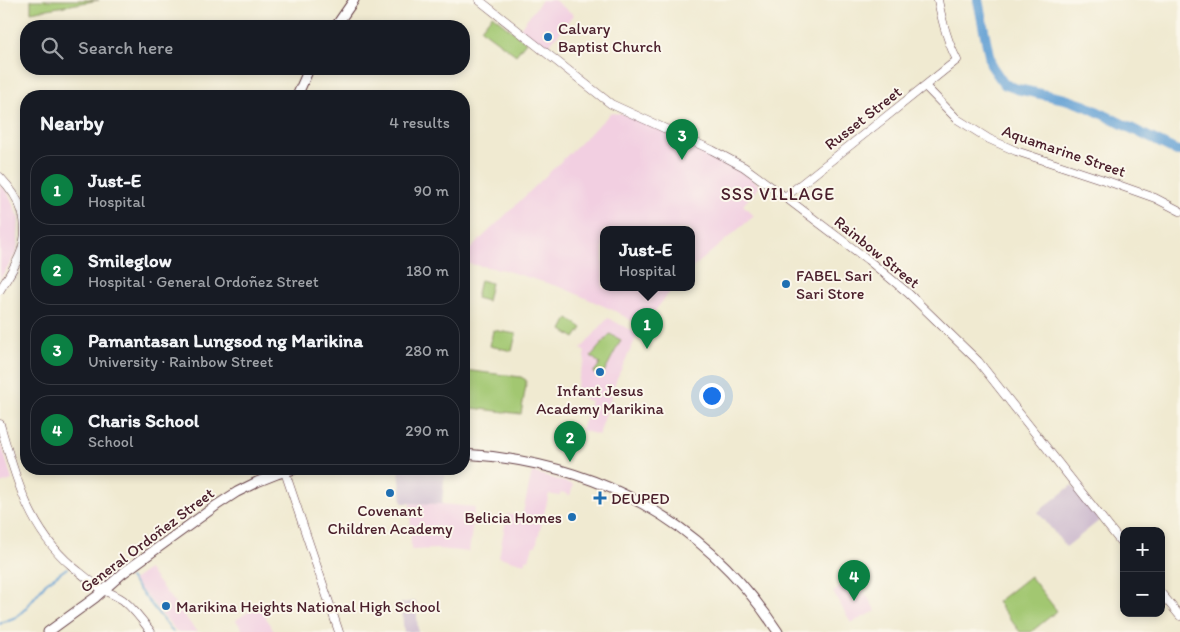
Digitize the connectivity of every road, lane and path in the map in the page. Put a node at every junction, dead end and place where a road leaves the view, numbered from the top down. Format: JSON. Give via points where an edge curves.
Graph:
{"nodes":[{"id":1,"x":354,"y":0,"type":"edge"},
{"id":2,"x":479,"y":0,"type":"edge"},
{"id":3,"x":938,"y":0,"type":"edge"},
{"id":4,"x":340,"y":20,"type":"edge"},
{"id":5,"x":306,"y":75,"type":"edge"},
{"id":6,"x":925,"y":86,"type":"junction"},
{"id":7,"x":300,"y":90,"type":"edge"},
{"id":8,"x":0,"y":177,"type":"edge"},
{"id":9,"x":785,"y":197,"type":"junction"},
{"id":10,"x":20,"y":206,"type":"edge"},
{"id":11,"x":1180,"y":211,"type":"edge"},
{"id":12,"x":20,"y":255,"type":"edge"},
{"id":13,"x":0,"y":290,"type":"edge"},
{"id":14,"x":0,"y":424,"type":"edge"},
{"id":15,"x":470,"y":454,"type":"edge"},
{"id":16,"x":277,"y":475,"type":"edge"},
{"id":17,"x":286,"y":475,"type":"edge"},
{"id":18,"x":1120,"y":541,"type":"edge"},
{"id":19,"x":104,"y":590,"type":"junction"},
{"id":20,"x":1165,"y":598,"type":"edge"},
{"id":21,"x":1180,"y":616,"type":"edge"},
{"id":22,"x":48,"y":632,"type":"edge"},
{"id":23,"x":151,"y":632,"type":"edge"},
{"id":24,"x":339,"y":632,"type":"edge"},
{"id":25,"x":778,"y":632,"type":"edge"}],
"edges":[{"from":1,"to":4,"type":"main road"},
{"from":2,"to":9,"type":"street","name":"Rainbow Street","via":[[611,104],[744,167]]},
{"from":3,"to":6,"type":"street","name":"Russet Street","via":[[957,60]]},
{"from":5,"to":7,"type":"main road"},
{"from":6,"to":9,"type":"street","name":"Russet Street"},
{"from":6,"to":11,"type":"street","name":"Aquamarine Street","via":[[957,119],[989,139],[1155,198]]},
{"from":8,"to":10,"type":"street"},
{"from":9,"to":18,"type":"street","name":"Rainbow Street","via":[[908,293],[978,361]]},
{"from":12,"to":13,"type":"street"},
{"from":14,"to":19,"type":"street","via":[[17,481],[38,526],[67,562]]},
{"from":15,"to":25,"type":"main road","via":[[517,460],[577,475],[612,488],[655,512],[694,538],[726,568],[762,608]]},
{"from":16,"to":19,"type":"main road","name":"General Ordoñez Street","via":[[237,492]]},
{"from":17,"to":24,"type":"street"},
{"from":19,"to":22,"type":"main road","name":"General Ordoñez Street"},
{"from":19,"to":23,"type":"street","via":[[132,608]]},
{"from":20,"to":21,"type":"street"}]}
